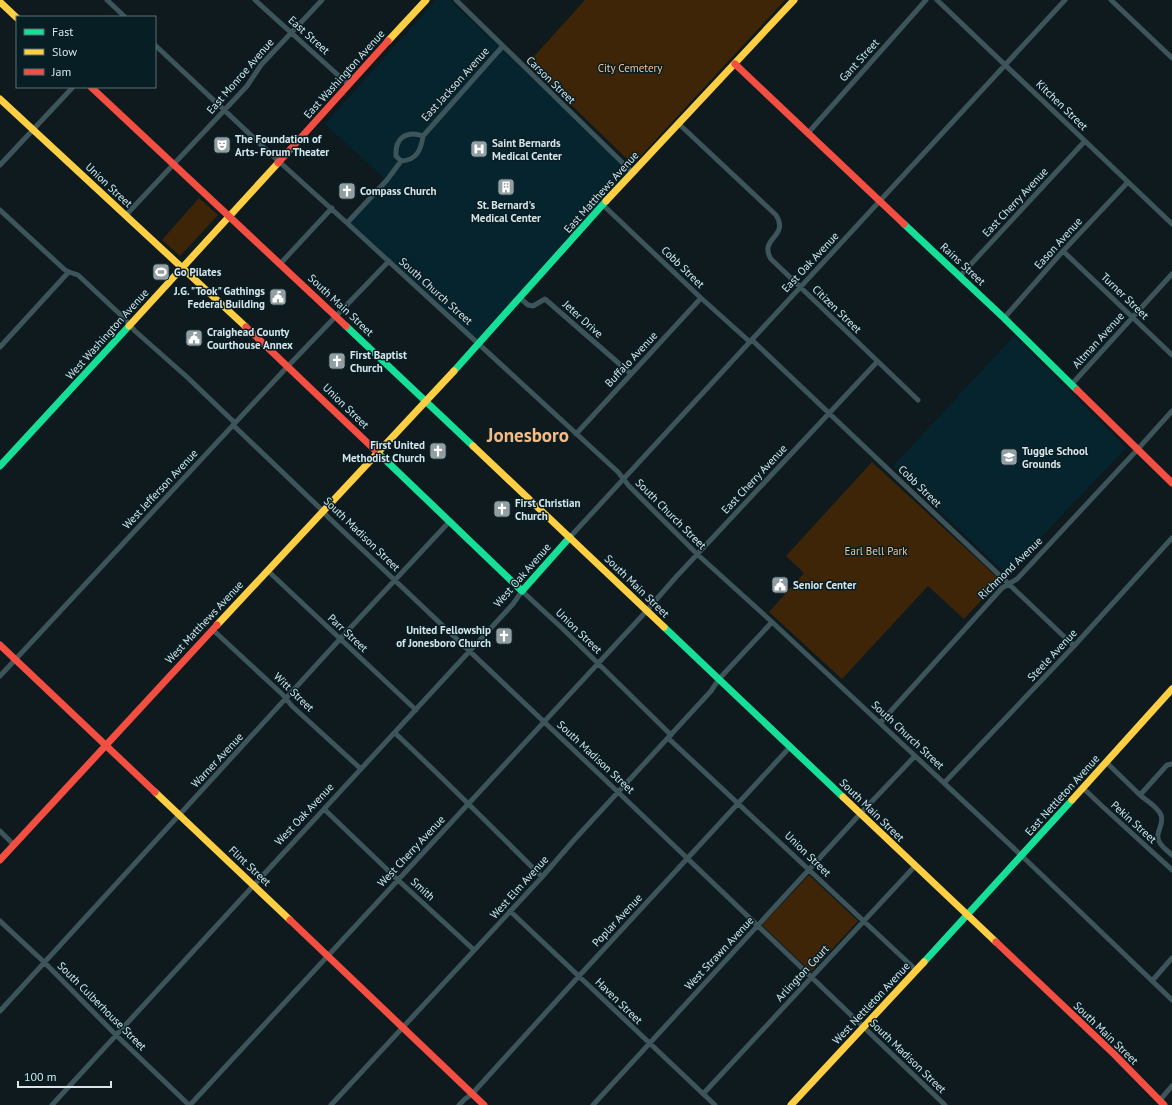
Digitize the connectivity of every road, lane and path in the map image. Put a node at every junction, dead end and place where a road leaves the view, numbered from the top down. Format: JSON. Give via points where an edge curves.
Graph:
{"nodes":[{"id":1,"x":107,"y":0,"type":"edge"},
{"id":2,"x":255,"y":0,"type":"edge"},
{"id":3,"x":322,"y":0,"type":"edge"},
{"id":4,"x":426,"y":0,"type":"edge"},
{"id":5,"x":456,"y":0,"type":"edge"},
{"id":6,"x":794,"y":0,"type":"edge"},
{"id":7,"x":926,"y":0,"type":"edge"},
{"id":8,"x":937,"y":0,"type":"edge"},
{"id":9,"x":1065,"y":0,"type":"edge"},
{"id":10,"x":1111,"y":0,"type":"edge"},
{"id":11,"x":0,"y":2,"type":"edge"},
{"id":12,"x":124,"y":16,"type":"edge"},
{"id":13,"x":16,"y":17,"type":"edge"},
{"id":14,"x":292,"y":33,"type":"junction"},
{"id":15,"x":156,"y":45,"type":"edge"},
{"id":16,"x":502,"y":46,"type":"junction"},
{"id":17,"x":1172,"y":58,"type":"edge"},
{"id":18,"x":735,"y":64,"type":"junction"},
{"id":19,"x":1005,"y":65,"type":"junction"},
{"id":20,"x":349,"y":85,"type":"junction"},
{"id":21,"x":72,"y":88,"type":"edge"},
{"id":22,"x":92,"y":88,"type":"edge"},
{"id":23,"x":0,"y":99,"type":"edge"},
{"id":24,"x":224,"y":110,"type":"junction"},
{"id":25,"x":679,"y":124,"type":"junction"},
{"id":26,"x":33,"y":130,"type":"junction"},
{"id":27,"x":808,"y":133,"type":"junction"},
{"id":28,"x":423,"y":136,"type":"junction"},
{"id":29,"x":1085,"y":141,"type":"junction"},
{"id":30,"x":279,"y":161,"type":"junction"},
{"id":31,"x":401,"y":161,"type":"junction"},
{"id":32,"x":174,"y":164,"type":"junction"},
{"id":33,"x":0,"y":165,"type":"edge"},
{"id":34,"x":633,"y":173,"type":"junction"},
{"id":35,"x":1128,"y":182,"type":"junction"},
{"id":36,"x":880,"y":201,"type":"junction"},
{"id":37,"x":604,"y":205,"type":"junction"},
{"id":38,"x":332,"y":208,"type":"junction"},
{"id":39,"x":0,"y":210,"type":"edge"},
{"id":40,"x":126,"y":215,"type":"junction"},
{"id":41,"x":229,"y":217,"type":"junction"},
{"id":42,"x":347,"y":222,"type":"junction"},
{"id":43,"x":1172,"y":224,"type":"edge"},
{"id":44,"x":1063,"y":251,"type":"junction"},
{"id":45,"x":389,"y":261,"type":"junction"},
{"id":46,"x":280,"y":264,"type":"junction"},
{"id":47,"x":183,"y":268,"type":"junction"},
{"id":48,"x":69,"y":272,"type":"junction"},
{"id":49,"x":1172,"y":274,"type":"edge"},
{"id":50,"x":960,"y":276,"type":"junction"},
{"id":51,"x":801,"y":287,"type":"junction"},
{"id":52,"x":520,"y":298,"type":"junction"},
{"id":53,"x":701,"y":298,"type":"junction"},
{"id":54,"x":337,"y":316,"type":"junction"},
{"id":55,"x":1132,"y":317,"type":"junction"},
{"id":56,"x":1004,"y":318,"type":"junction"},
{"id":57,"x":129,"y":325,"type":"junction"},
{"id":58,"x":751,"y":341,"type":"junction"},
{"id":59,"x":479,"y":344,"type":"junction"},
{"id":60,"x":0,"y":347,"type":"edge"},
{"id":61,"x":1172,"y":355,"type":"edge"},
{"id":62,"x":877,"y":362,"type":"junction"},
{"id":63,"x":288,"y":366,"type":"junction"},
{"id":64,"x":631,"y":374,"type":"junction"},
{"id":65,"x":1072,"y":384,"type":"junction"},
{"id":66,"x":918,"y":400,"type":"dead end"},
{"id":67,"x":427,"y":401,"type":"junction"},
{"id":68,"x":1172,"y":411,"type":"edge"},
{"id":69,"x":830,"y":413,"type":"junction"},
{"id":70,"x":234,"y":424,"type":"junction"},
{"id":71,"x":576,"y":434,"type":"junction"},
{"id":72,"x":1138,"y":450,"type":"junction"},
{"id":73,"x":378,"y":453,"type":"junction"},
{"id":74,"x":0,"y":466,"type":"edge"},
{"id":75,"x":623,"y":479,"type":"junction"},
{"id":76,"x":1172,"y":483,"type":"edge"},
{"id":77,"x":323,"y":510,"type":"junction"},
{"id":78,"x":449,"y":522,"type":"junction"},
{"id":79,"x":570,"y":537,"type":"junction"},
{"id":80,"x":1172,"y":538,"type":"edge"},
{"id":81,"x":697,"y":554,"type":"junction"},
{"id":82,"x":267,"y":570,"type":"junction"},
{"id":83,"x":395,"y":580,"type":"junction"},
{"id":84,"x":1009,"y":584,"type":"junction"},
{"id":85,"x":522,"y":591,"type":"junction"},
{"id":86,"x":646,"y":610,"type":"junction"},
{"id":87,"x":772,"y":622,"type":"junction"},
{"id":88,"x":213,"y":630,"type":"junction"},
{"id":89,"x":340,"y":639,"type":"junction"},
{"id":90,"x":0,"y":645,"type":"edge"},
{"id":91,"x":1074,"y":646,"type":"junction"},
{"id":92,"x":469,"y":651,"type":"junction"},
{"id":93,"x":16,"y":659,"type":"junction"},
{"id":94,"x":597,"y":664,"type":"junction"},
{"id":95,"x":0,"y":676,"type":"edge"},
{"id":96,"x":719,"y":679,"type":"junction"},
{"id":97,"x":1172,"y":689,"type":"edge"},
{"id":98,"x":286,"y":699,"type":"junction"},
{"id":99,"x":416,"y":710,"type":"junction"},
{"id":100,"x":544,"y":721,"type":"junction"},
{"id":101,"x":880,"y":723,"type":"junction"},
{"id":102,"x":395,"y":733,"type":"junction"},
{"id":103,"x":669,"y":736,"type":"junction"},
{"id":104,"x":106,"y":745,"type":"junction"},
{"id":105,"x":790,"y":747,"type":"junction"},
{"id":106,"x":915,"y":756,"type":"junction"},
{"id":107,"x":1106,"y":762,"type":"junction"},
{"id":108,"x":1172,"y":764,"type":"edge"},
{"id":109,"x":361,"y":769,"type":"junction"},
{"id":110,"x":944,"y":783,"type":"junction"},
{"id":111,"x":1083,"y":788,"type":"junction"},
{"id":112,"x":618,"y":792,"type":"junction"},
{"id":113,"x":1140,"y":795,"type":"junction"},
{"id":114,"x":469,"y":803,"type":"junction"},
{"id":115,"x":738,"y":804,"type":"junction"},
{"id":116,"x":324,"y":809,"type":"junction"},
{"id":117,"x":860,"y":814,"type":"junction"},
{"id":118,"x":180,"y":815,"type":"junction"},
{"id":119,"x":0,"y":831,"type":"edge"},
{"id":120,"x":14,"y":845,"type":"junction"},
{"id":121,"x":1172,"y":854,"type":"edge"},
{"id":122,"x":1022,"y":856,"type":"junction"},
{"id":123,"x":688,"y":859,"type":"junction"},
{"id":124,"x":0,"y":860,"type":"edge"},
{"id":125,"x":915,"y":866,"type":"junction"},
{"id":126,"x":809,"y":870,"type":"junction"},
{"id":127,"x":1172,"y":870,"type":"edge"},
{"id":128,"x":542,"y":877,"type":"junction"},
{"id":129,"x":398,"y":880,"type":"junction"},
{"id":130,"x":254,"y":885,"type":"junction"},
{"id":131,"x":510,"y":911,"type":"junction"},
{"id":132,"x":967,"y":916,"type":"junction"},
{"id":133,"x":0,"y":921,"type":"edge"},
{"id":134,"x":864,"y":921,"type":"junction"},
{"id":135,"x":758,"y":926,"type":"junction"},
{"id":136,"x":474,"y":950,"type":"junction"},
{"id":137,"x":328,"y":956,"type":"junction"},
{"id":138,"x":1172,"y":958,"type":"edge"},
{"id":139,"x":44,"y":962,"type":"junction"},
{"id":140,"x":916,"y":970,"type":"junction"},
{"id":141,"x":579,"y":976,"type":"junction"},
{"id":142,"x":812,"y":978,"type":"junction"},
{"id":143,"x":1152,"y":981,"type":"junction"},
{"id":144,"x":1172,"y":1000,"type":"edge"},
{"id":145,"x":0,"y":1011,"type":"edge"},
{"id":146,"x":403,"y":1027,"type":"junction"},
{"id":147,"x":863,"y":1027,"type":"junction"},
{"id":148,"x":116,"y":1035,"type":"junction"},
{"id":149,"x":650,"y":1043,"type":"junction"},
{"id":150,"x":1172,"y":1086,"type":"edge"},
{"id":151,"x":472,"y":1094,"type":"junction"},
{"id":152,"x":704,"y":1094,"type":"junction"},
{"id":153,"x":1160,"y":1103,"type":"edge"},
{"id":154,"x":52,"y":1105,"type":"edge"},
{"id":155,"x":190,"y":1105,"type":"edge"},
{"id":156,"x":331,"y":1105,"type":"edge"},
{"id":157,"x":459,"y":1105,"type":"edge"},
{"id":158,"x":484,"y":1105,"type":"edge"},
{"id":159,"x":593,"y":1105,"type":"edge"},
{"id":160,"x":715,"y":1105,"type":"edge"},
{"id":161,"x":791,"y":1105,"type":"edge"},
{"id":162,"x":944,"y":1105,"type":"edge"}],
"edges":[{"from":1,"to":12,"type":"street"},
{"from":2,"to":14,"type":"street","name":"East Street"},
{"from":3,"to":14,"type":"street","name":"East Monroe Avenue"},
{"from":4,"to":20,"type":"street","name":"East Washington Avenue"},
{"from":5,"to":16,"type":"street","name":"Carson Street"},
{"from":6,"to":18,"type":"street","name":"East Matthews Avenue"},
{"from":7,"to":27,"type":"street","name":"Gant Street"},
{"from":8,"to":19,"type":"street","name":"Kitchen Street"},
{"from":9,"to":19,"type":"street","name":"East Oak Avenue"},
{"from":10,"to":17,"type":"street"},
{"from":11,"to":13,"type":"street"},
{"from":14,"to":20,"type":"street","name":"East Street"},
{"from":14,"to":24,"type":"street","name":"East Monroe Avenue","via":[[261,65],[247,86]]},
{"from":15,"to":24,"type":"street","name":"South Church Street"},
{"from":16,"to":28,"type":"street","name":"East Jackson Avenue"},
{"from":16,"to":34,"type":"street","name":"Carson Street"},
{"from":18,"to":25,"type":"street","name":"East Matthews Avenue"},
{"from":18,"to":27,"type":"street","name":"Rains Street"},
{"from":19,"to":29,"type":"street","name":"Kitchen Street"},
{"from":19,"to":36,"type":"street","name":"East Oak Avenue"},
{"from":20,"to":30,"type":"street","name":"East Washington Avenue"},
{"from":21,"to":26,"type":"street"},
{"from":22,"to":32,"type":"street","name":"South Main Street"},
{"from":23,"to":26,"type":"street","name":"Union Street"},
{"from":24,"to":30,"type":"street","name":"South Church Street"},
{"from":24,"to":32,"type":"street","name":"East Monroe Avenue"},
{"from":25,"to":34,"type":"street","name":"East Matthews Avenue"},
{"from":25,"to":51,"type":"street","name":"Citizen Street","via":[[776,214],[780,224],[767,254]]},
{"from":26,"to":33,"type":"street"},
{"from":26,"to":40,"type":"street","name":"Union Street"},
{"from":27,"to":36,"type":"street","name":"Rains Street"},
{"from":28,"to":31,"type":"street","name":"East Jackson Avenue","via":[[418,154]]},
{"from":28,"to":31,"type":"street","via":[[411,134],[400,139],[396,156]]},
{"from":29,"to":35,"type":"street","name":"Kitchen Street"},
{"from":29,"to":50,"type":"street","name":"East Cherry Avenue"},
{"from":30,"to":38,"type":"street","name":"South Church Street"},
{"from":30,"to":41,"type":"street","name":"East Washington Avenue"},
{"from":31,"to":42,"type":"street","name":"East Jackson Avenue"},
{"from":32,"to":40,"type":"street","name":"East Monroe Avenue"},
{"from":32,"to":41,"type":"street","name":"South Main Street"},
{"from":34,"to":37,"type":"street","name":"East Matthews Avenue"},
{"from":35,"to":43,"type":"street","name":"Kitchen Street"},
{"from":35,"to":44,"type":"street","name":"Eason Avenue"},
{"from":36,"to":50,"type":"street","name":"Rains Street"},
{"from":36,"to":51,"type":"street","name":"East Oak Avenue"},
{"from":37,"to":52,"type":"street","name":"East Matthews Avenue"},
{"from":37,"to":53,"type":"street","name":"Cobb Street"},
{"from":38,"to":42,"type":"street","name":"South Church Street"},
{"from":38,"to":46,"type":"street"},
{"from":39,"to":48,"type":"street","name":"South Madison Street"},
{"from":40,"to":47,"type":"street","name":"Union Street"},
{"from":41,"to":46,"type":"street","name":"South Main Street"},
{"from":41,"to":47,"type":"street","name":"West Washington Avenue"},
{"from":42,"to":45,"type":"street","name":"South Church Street"},
{"from":44,"to":55,"type":"street","name":"Turner Street"},
{"from":44,"to":56,"type":"street","name":"Eason Avenue"},
{"from":45,"to":54,"type":"street","name":"West Jefferson Avenue"},
{"from":45,"to":59,"type":"street","name":"South Church Street"},
{"from":46,"to":54,"type":"street","name":"South Main Street"},
{"from":47,"to":57,"type":"street","name":"West Washington Avenue"},
{"from":47,"to":63,"type":"street","name":"Union Street"},
{"from":48,"to":57,"type":"street","name":"South Madison Street","via":[[78,274]]},
{"from":48,"to":60,"type":"street"},
{"from":49,"to":55,"type":"street","name":"Altman Avenue"},
{"from":50,"to":56,"type":"street","name":"Rains Street"},
{"from":51,"to":58,"type":"street","name":"East Oak Avenue"},
{"from":51,"to":62,"type":"street","name":"Citizen Street"},
{"from":52,"to":59,"type":"street","name":"East Matthews Avenue"},
{"from":52,"to":64,"type":"street","name":"Jeter Drive","via":[[533,306],[545,299]]},
{"from":53,"to":58,"type":"street","name":"Cobb Street"},
{"from":53,"to":64,"type":"street","name":"Buffalo Avenue"},
{"from":54,"to":63,"type":"street","name":"West Jefferson Avenue"},
{"from":54,"to":67,"type":"street","name":"South Main Street"},
{"from":55,"to":61,"type":"street","name":"Turner Street"},
{"from":55,"to":65,"type":"street","name":"Altman Avenue"},
{"from":56,"to":65,"type":"street","name":"Rains Street"},
{"from":57,"to":70,"type":"street","name":"South Madison Street"},
{"from":57,"to":74,"type":"street","name":"West Washington Avenue"},
{"from":58,"to":69,"type":"street","name":"Cobb Street"},
{"from":58,"to":75,"type":"street","name":"East Oak Avenue"},
{"from":59,"to":67,"type":"street","name":"East Matthews Avenue"},
{"from":59,"to":71,"type":"street","name":"South Church Street"},
{"from":62,"to":66,"type":"street","name":"Citizen Street"},
{"from":62,"to":69,"type":"street","name":"East Cherry Avenue"},
{"from":63,"to":70,"type":"street","name":"West Jefferson Avenue"},
{"from":63,"to":73,"type":"street","name":"Union Street"},
{"from":64,"to":71,"type":"street","name":"Buffalo Avenue"},
{"from":65,"to":72,"type":"street","name":"Rains Street"},
{"from":67,"to":73,"type":"street","name":"West Matthews Avenue"},
{"from":67,"to":79,"type":"street","name":"South Main Street"},
{"from":68,"to":72,"type":"street","name":"Richmond Avenue"},
{"from":69,"to":81,"type":"street","name":"East Cherry Avenue"},
{"from":69,"to":84,"type":"street","name":"Cobb Street"},
{"from":70,"to":77,"type":"street","name":"South Madison Street"},
{"from":70,"to":93,"type":"street","name":"West Jefferson Avenue"},
{"from":71,"to":75,"type":"street","name":"South Church Street"},
{"from":72,"to":76,"type":"street","name":"Rains Street"},
{"from":72,"to":84,"type":"street","name":"Richmond Avenue","via":[[1017,579]]},
{"from":73,"to":77,"type":"street","name":"West Matthews Avenue"},
{"from":73,"to":78,"type":"street","name":"Union Street"},
{"from":75,"to":79,"type":"street","name":"East Oak Avenue"},
{"from":75,"to":81,"type":"street","name":"South Church Street"},
{"from":77,"to":82,"type":"street","name":"West Matthews Avenue"},
{"from":77,"to":83,"type":"street","name":"South Madison Street"},
{"from":78,"to":83,"type":"street","name":"Warner Avenue"},
{"from":78,"to":85,"type":"street","name":"Union Street"},
{"from":79,"to":85,"type":"street","name":"West Oak Avenue"},
{"from":79,"to":86,"type":"street","name":"South Main Street"},
{"from":80,"to":91,"type":"street","name":"Steele Avenue"},
{"from":81,"to":86,"type":"street","name":"East Cherry Avenue"},
{"from":81,"to":87,"type":"street","name":"South Church Street"},
{"from":82,"to":88,"type":"street","name":"West Matthews Avenue"},
{"from":82,"to":89,"type":"street","name":"Parr Street"},
{"from":83,"to":89,"type":"street","name":"Warner Avenue"},
{"from":83,"to":92,"type":"street","name":"South Madison Street"},
{"from":84,"to":91,"type":"street","name":"Cobb Street"},
{"from":84,"to":101,"type":"street","name":"Richmond Avenue","via":[[1002,588],[972,620]]},
{"from":85,"to":92,"type":"street","name":"West Oak Avenue"},
{"from":85,"to":94,"type":"street","name":"Union Street"},
{"from":86,"to":94,"type":"street","name":"West Cherry Avenue"},
{"from":86,"to":96,"type":"street","name":"South Main Street"},
{"from":87,"to":96,"type":"street","name":"West Elm Avenue"},
{"from":87,"to":101,"type":"street","name":"South Church Street"},
{"from":88,"to":98,"type":"street","name":"Witt Street"},
{"from":88,"to":104,"type":"street","name":"West Matthews Avenue"},
{"from":89,"to":98,"type":"street","name":"Warner Avenue"},
{"from":89,"to":99,"type":"street","name":"Parr Street"},
{"from":90,"to":93,"type":"street","name":"Flint Street"},
{"from":91,"to":110,"type":"street","name":"Steele Avenue"},
{"from":92,"to":99,"type":"street","name":"West Oak Avenue"},
{"from":92,"to":100,"type":"street","name":"South Madison Street"},
{"from":93,"to":95,"type":"street","name":"West Jefferson Avenue"},
{"from":93,"to":104,"type":"street","name":"Flint Street"},
{"from":94,"to":100,"type":"street","name":"West Cherry Avenue"},
{"from":94,"to":103,"type":"street","name":"Union Street"},
{"from":96,"to":103,"type":"street","name":"West Elm Avenue"},
{"from":96,"to":105,"type":"street","name":"South Main Street"},
{"from":97,"to":107,"type":"street","name":"East Nettleton Avenue"},
{"from":98,"to":109,"type":"street","name":"Witt Street"},
{"from":98,"to":118,"type":"street","name":"Warner Avenue"},
{"from":99,"to":102,"type":"street","name":"West Oak Avenue"},
{"from":100,"to":112,"type":"street","name":"South Madison Street"},
{"from":100,"to":114,"type":"street","name":"West Cherry Avenue"},
{"from":101,"to":106,"type":"street","name":"South Church Street"},
{"from":102,"to":109,"type":"street","name":"West Oak Avenue"},
{"from":102,"to":114,"type":"street"},
{"from":103,"to":112,"type":"street","name":"West Elm Avenue"},
{"from":103,"to":115,"type":"street","name":"Union Street"},
{"from":104,"to":118,"type":"street","name":"Flint Street"},
{"from":104,"to":120,"type":"street","name":"West Matthews Avenue"},
{"from":105,"to":115,"type":"street","name":"Poplar Avenue"},
{"from":105,"to":117,"type":"street","name":"South Main Street"},
{"from":106,"to":110,"type":"street","name":"South Church Street"},
{"from":106,"to":117,"type":"street","name":"West Strawn Avenue"},
{"from":107,"to":111,"type":"street","name":"East Nettleton Avenue"},
{"from":107,"to":113,"type":"street"},
{"from":108,"to":113,"type":"street","via":[[1167,765]]},
{"from":109,"to":116,"type":"street","name":"West Oak Avenue"},
{"from":110,"to":122,"type":"street","name":"South Church Street"},
{"from":111,"to":122,"type":"street","name":"East Nettleton Avenue"},
{"from":111,"to":127,"type":"street","name":"Pekin Street"},
{"from":112,"to":123,"type":"street","name":"South Madison Street"},
{"from":112,"to":128,"type":"street","name":"West Elm Avenue"},
{"from":113,"to":121,"type":"street","via":[[1158,810],[1162,822],[1158,832],[1159,842]]},
{"from":114,"to":128,"type":"street"},
{"from":114,"to":129,"type":"street","name":"West Cherry Avenue"},
{"from":115,"to":123,"type":"street","name":"Poplar Avenue"},
{"from":115,"to":126,"type":"street","name":"Union Street"},
{"from":116,"to":129,"type":"street","name":"Smith"},
{"from":116,"to":130,"type":"street","name":"West Oak Avenue"},
{"from":117,"to":125,"type":"street","name":"South Main Street"},
{"from":117,"to":126,"type":"street","name":"West Strawn Avenue"},
{"from":118,"to":130,"type":"street","name":"Flint Street"},
{"from":118,"to":139,"type":"street","name":"Warner Avenue"},
{"from":119,"to":120,"type":"street"},
{"from":120,"to":124,"type":"street","name":"West Matthews Avenue"},
{"from":122,"to":132,"type":"street","name":"East Nettleton Avenue"},
{"from":122,"to":143,"type":"street","name":"South Church Street"},
{"from":123,"to":135,"type":"street","name":"South Madison Street"},
{"from":123,"to":141,"type":"street","name":"Poplar Avenue"},
{"from":125,"to":132,"type":"street","name":"South Main Street"},
{"from":125,"to":134,"type":"street","name":"Arlington Court"},
{"from":126,"to":134,"type":"street","name":"Union Street"},
{"from":126,"to":135,"type":"street","name":"West Strawn Avenue"},
{"from":128,"to":131,"type":"street","name":"West Elm Avenue"},
{"from":129,"to":136,"type":"street","name":"Smith"},
{"from":129,"to":137,"type":"street","name":"West Cherry Avenue"},
{"from":130,"to":137,"type":"street","name":"Flint Street"},
{"from":130,"to":148,"type":"street","name":"West Oak Avenue"},
{"from":131,"to":136,"type":"street","name":"West Elm Avenue"},
{"from":131,"to":141,"type":"street","name":"Haven Street"},
{"from":132,"to":140,"type":"street","name":"West Nettleton Avenue"},
{"from":132,"to":153,"type":"street","name":"South Main Street","via":[[1114,1054]]},
{"from":133,"to":139,"type":"street","name":"South Culberhouse Street"},
{"from":134,"to":140,"type":"street","name":"Union Street"},
{"from":134,"to":142,"type":"street","name":"Arlington Court"},
{"from":135,"to":142,"type":"street","name":"South Madison Street"},
{"from":135,"to":149,"type":"street","name":"West Strawn Avenue"},
{"from":136,"to":146,"type":"street","name":"West Elm Avenue"},
{"from":137,"to":146,"type":"street","name":"Flint Street"},
{"from":137,"to":155,"type":"street","name":"West Cherry Avenue"},
{"from":138,"to":143,"type":"street"},
{"from":139,"to":145,"type":"street","name":"Warner Avenue"},
{"from":139,"to":148,"type":"street","name":"South Culberhouse Street"},
{"from":140,"to":147,"type":"street","name":"West Nettleton Avenue"},
{"from":141,"to":149,"type":"street","name":"Haven Street"},
{"from":141,"to":151,"type":"street","name":"Poplar Avenue"},
{"from":142,"to":147,"type":"street","name":"South Madison Street"},
{"from":142,"to":152,"type":"street","name":"Arlington Court"},
{"from":143,"to":144,"type":"street","name":"South Church Street"},
{"from":146,"to":151,"type":"street","name":"Flint Street"},
{"from":146,"to":156,"type":"street","name":"West Elm Avenue"},
{"from":147,"to":161,"type":"street","name":"West Nettleton Avenue"},
{"from":147,"to":162,"type":"street","name":"South Madison Street"},
{"from":148,"to":154,"type":"street","name":"West Oak Avenue"},
{"from":148,"to":155,"type":"street","name":"South Culberhouse Street"},
{"from":149,"to":152,"type":"street","name":"Haven Street"},
{"from":149,"to":159,"type":"street","name":"West Strawn Avenue"},
{"from":150,"to":153,"type":"street"},
{"from":151,"to":157,"type":"street","name":"Poplar Avenue"},
{"from":151,"to":158,"type":"street","name":"Flint Street"},
{"from":152,"to":160,"type":"street","name":"Haven Street"}]}
